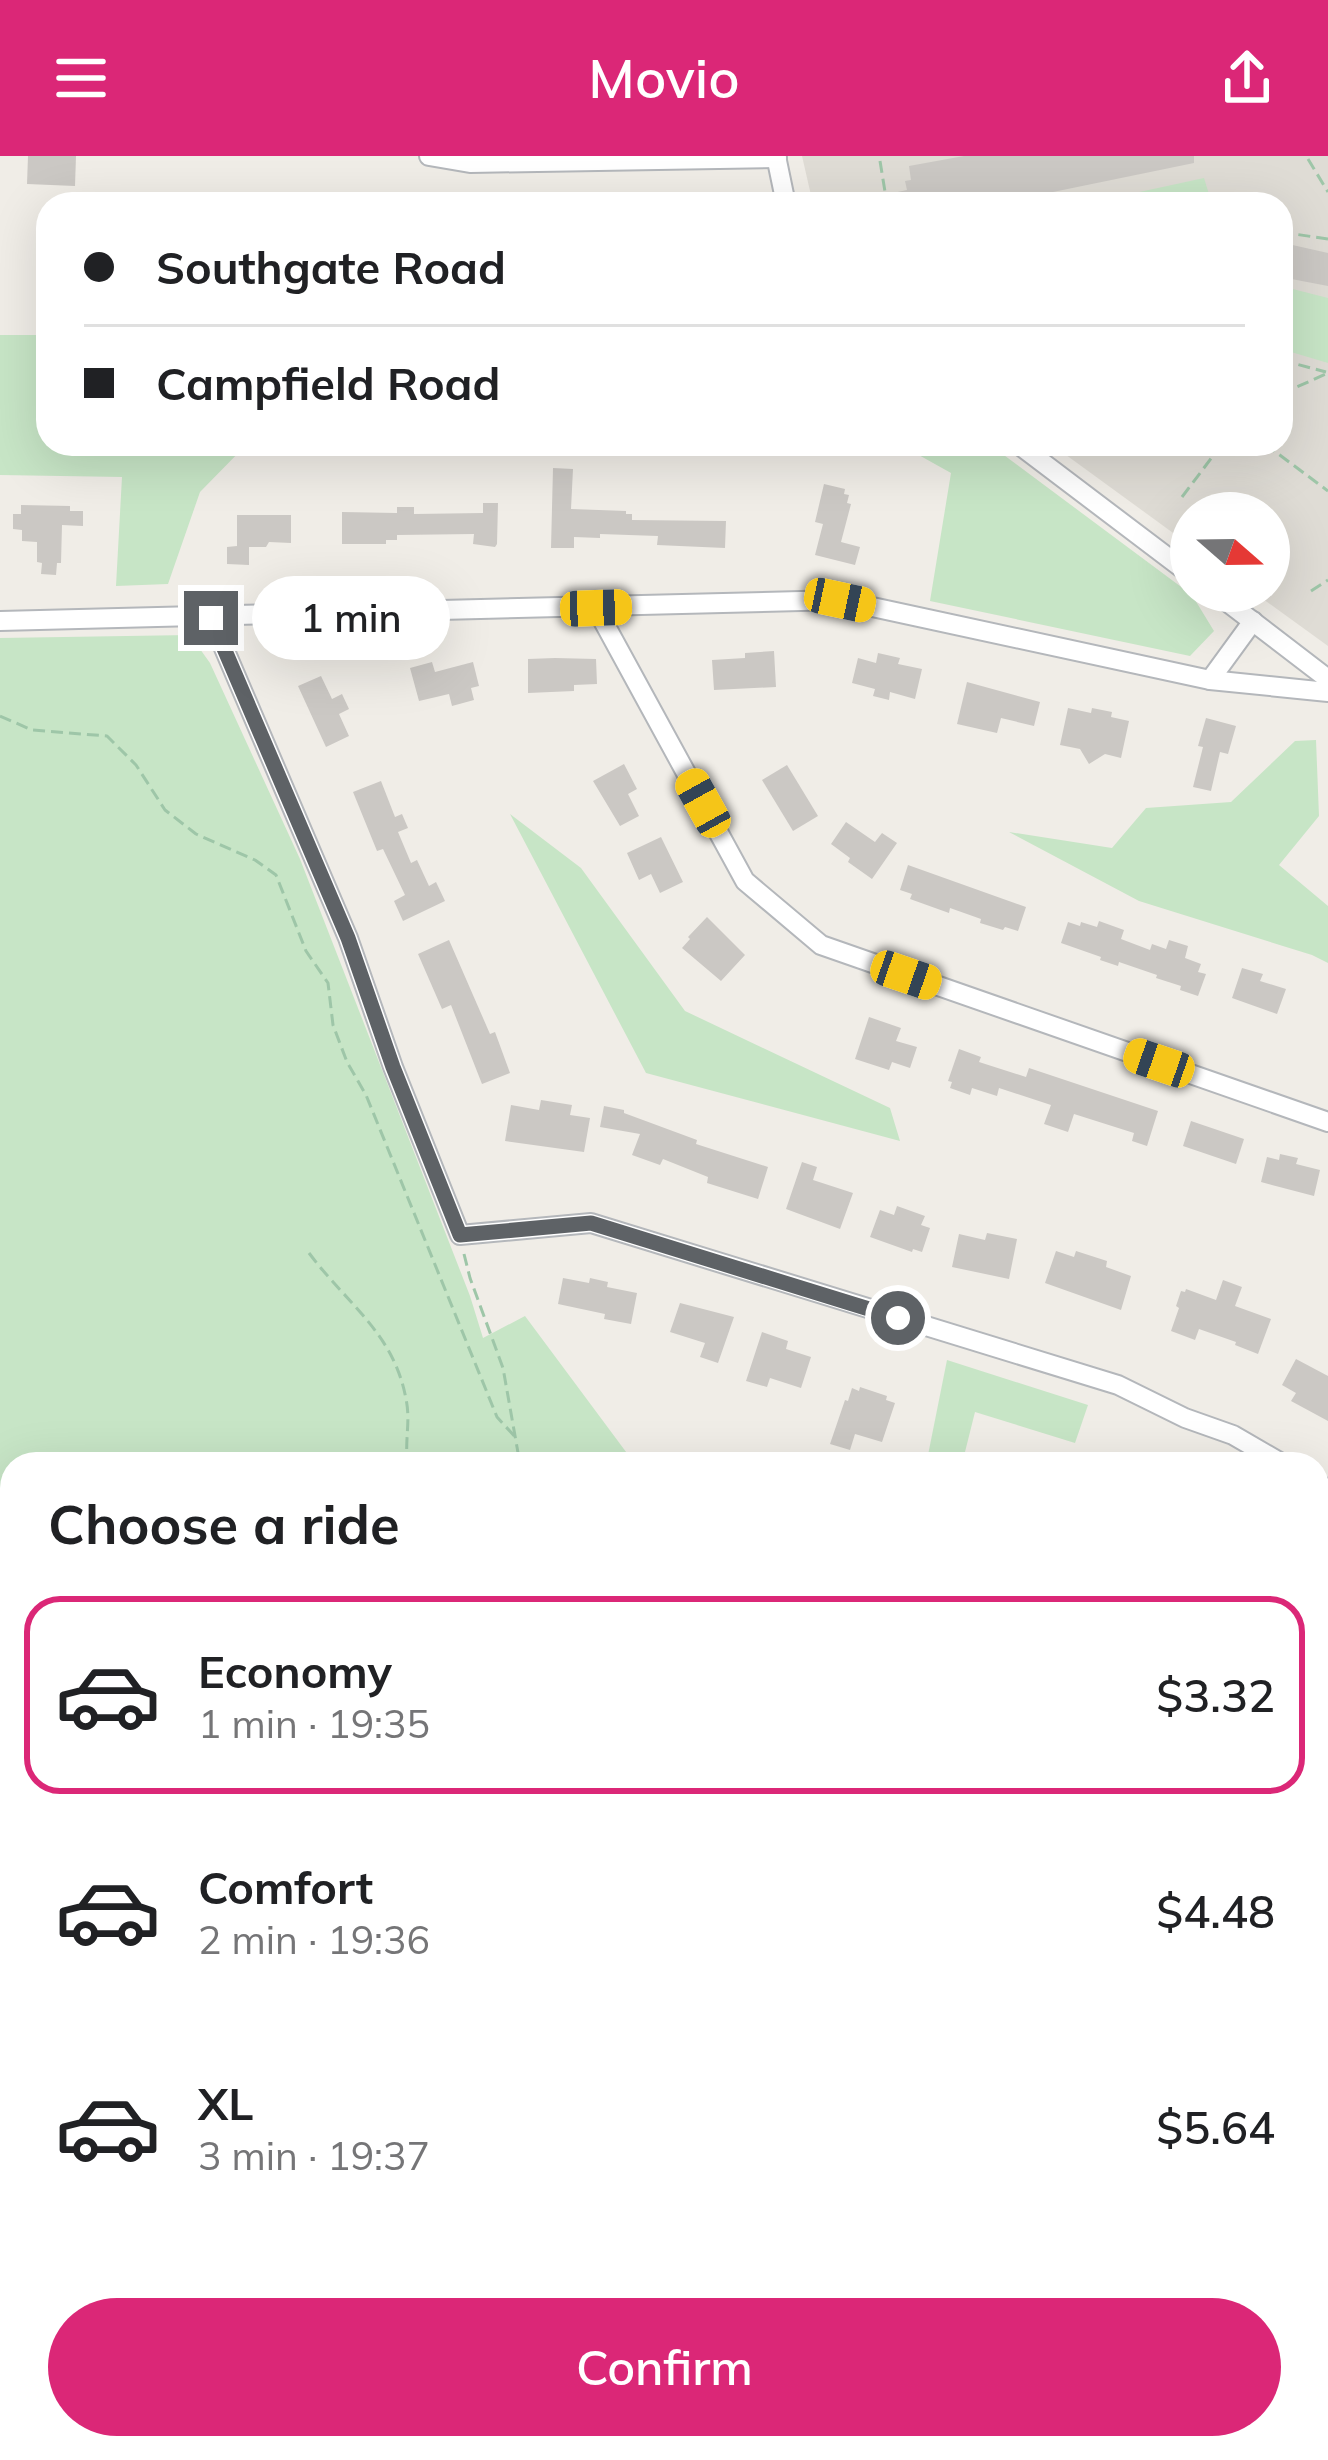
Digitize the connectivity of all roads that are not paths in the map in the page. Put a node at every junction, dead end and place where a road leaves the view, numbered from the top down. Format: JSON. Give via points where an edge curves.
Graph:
{"nodes":[{"id":1,"x":429,"y":156,"type":"edge"},
{"id":2,"x":776,"y":157,"type":"edge"},
{"id":3,"x":783,"y":192,"type":"edge"},
{"id":4,"x":1034,"y":456,"type":"edge"},
{"id":5,"x":1170,"y":558,"type":"edge"},
{"id":6,"x":596,"y":608,"type":"junction"},
{"id":7,"x":1240,"y":612,"type":"edge"},
{"id":8,"x":211,"y":618,"type":"junction"},
{"id":9,"x":0,"y":621,"type":"edge"},
{"id":10,"x":1252,"y":621,"type":"junction"},
{"id":11,"x":1328,"y":679,"type":"edge"},
{"id":12,"x":1210,"y":680,"type":"junction"},
{"id":13,"x":1328,"y":692,"type":"edge"},
{"id":14,"x":1328,"y":1122,"type":"edge"},
{"id":15,"x":1262,"y":1452,"type":"edge"}],
"edges":[{"from":1,"to":2,"type":"street","via":[[470,163]]},
{"from":2,"to":3,"type":"street"},
{"from":4,"to":5,"type":"street"},
{"from":6,"to":8,"type":"street"},
{"from":6,"to":12,"type":"street","via":[[840,600]]},
{"from":6,"to":14,"type":"street","via":[[746,881],[821,946]]},
{"from":7,"to":10,"type":"street"},
{"from":8,"to":9,"type":"street"},
{"from":8,"to":15,"type":"street","via":[[348,938],[460,1235],[591,1223],[1118,1385]]},
{"from":10,"to":11,"type":"street"},
{"from":10,"to":12,"type":"street"},
{"from":12,"to":13,"type":"street"}]}
